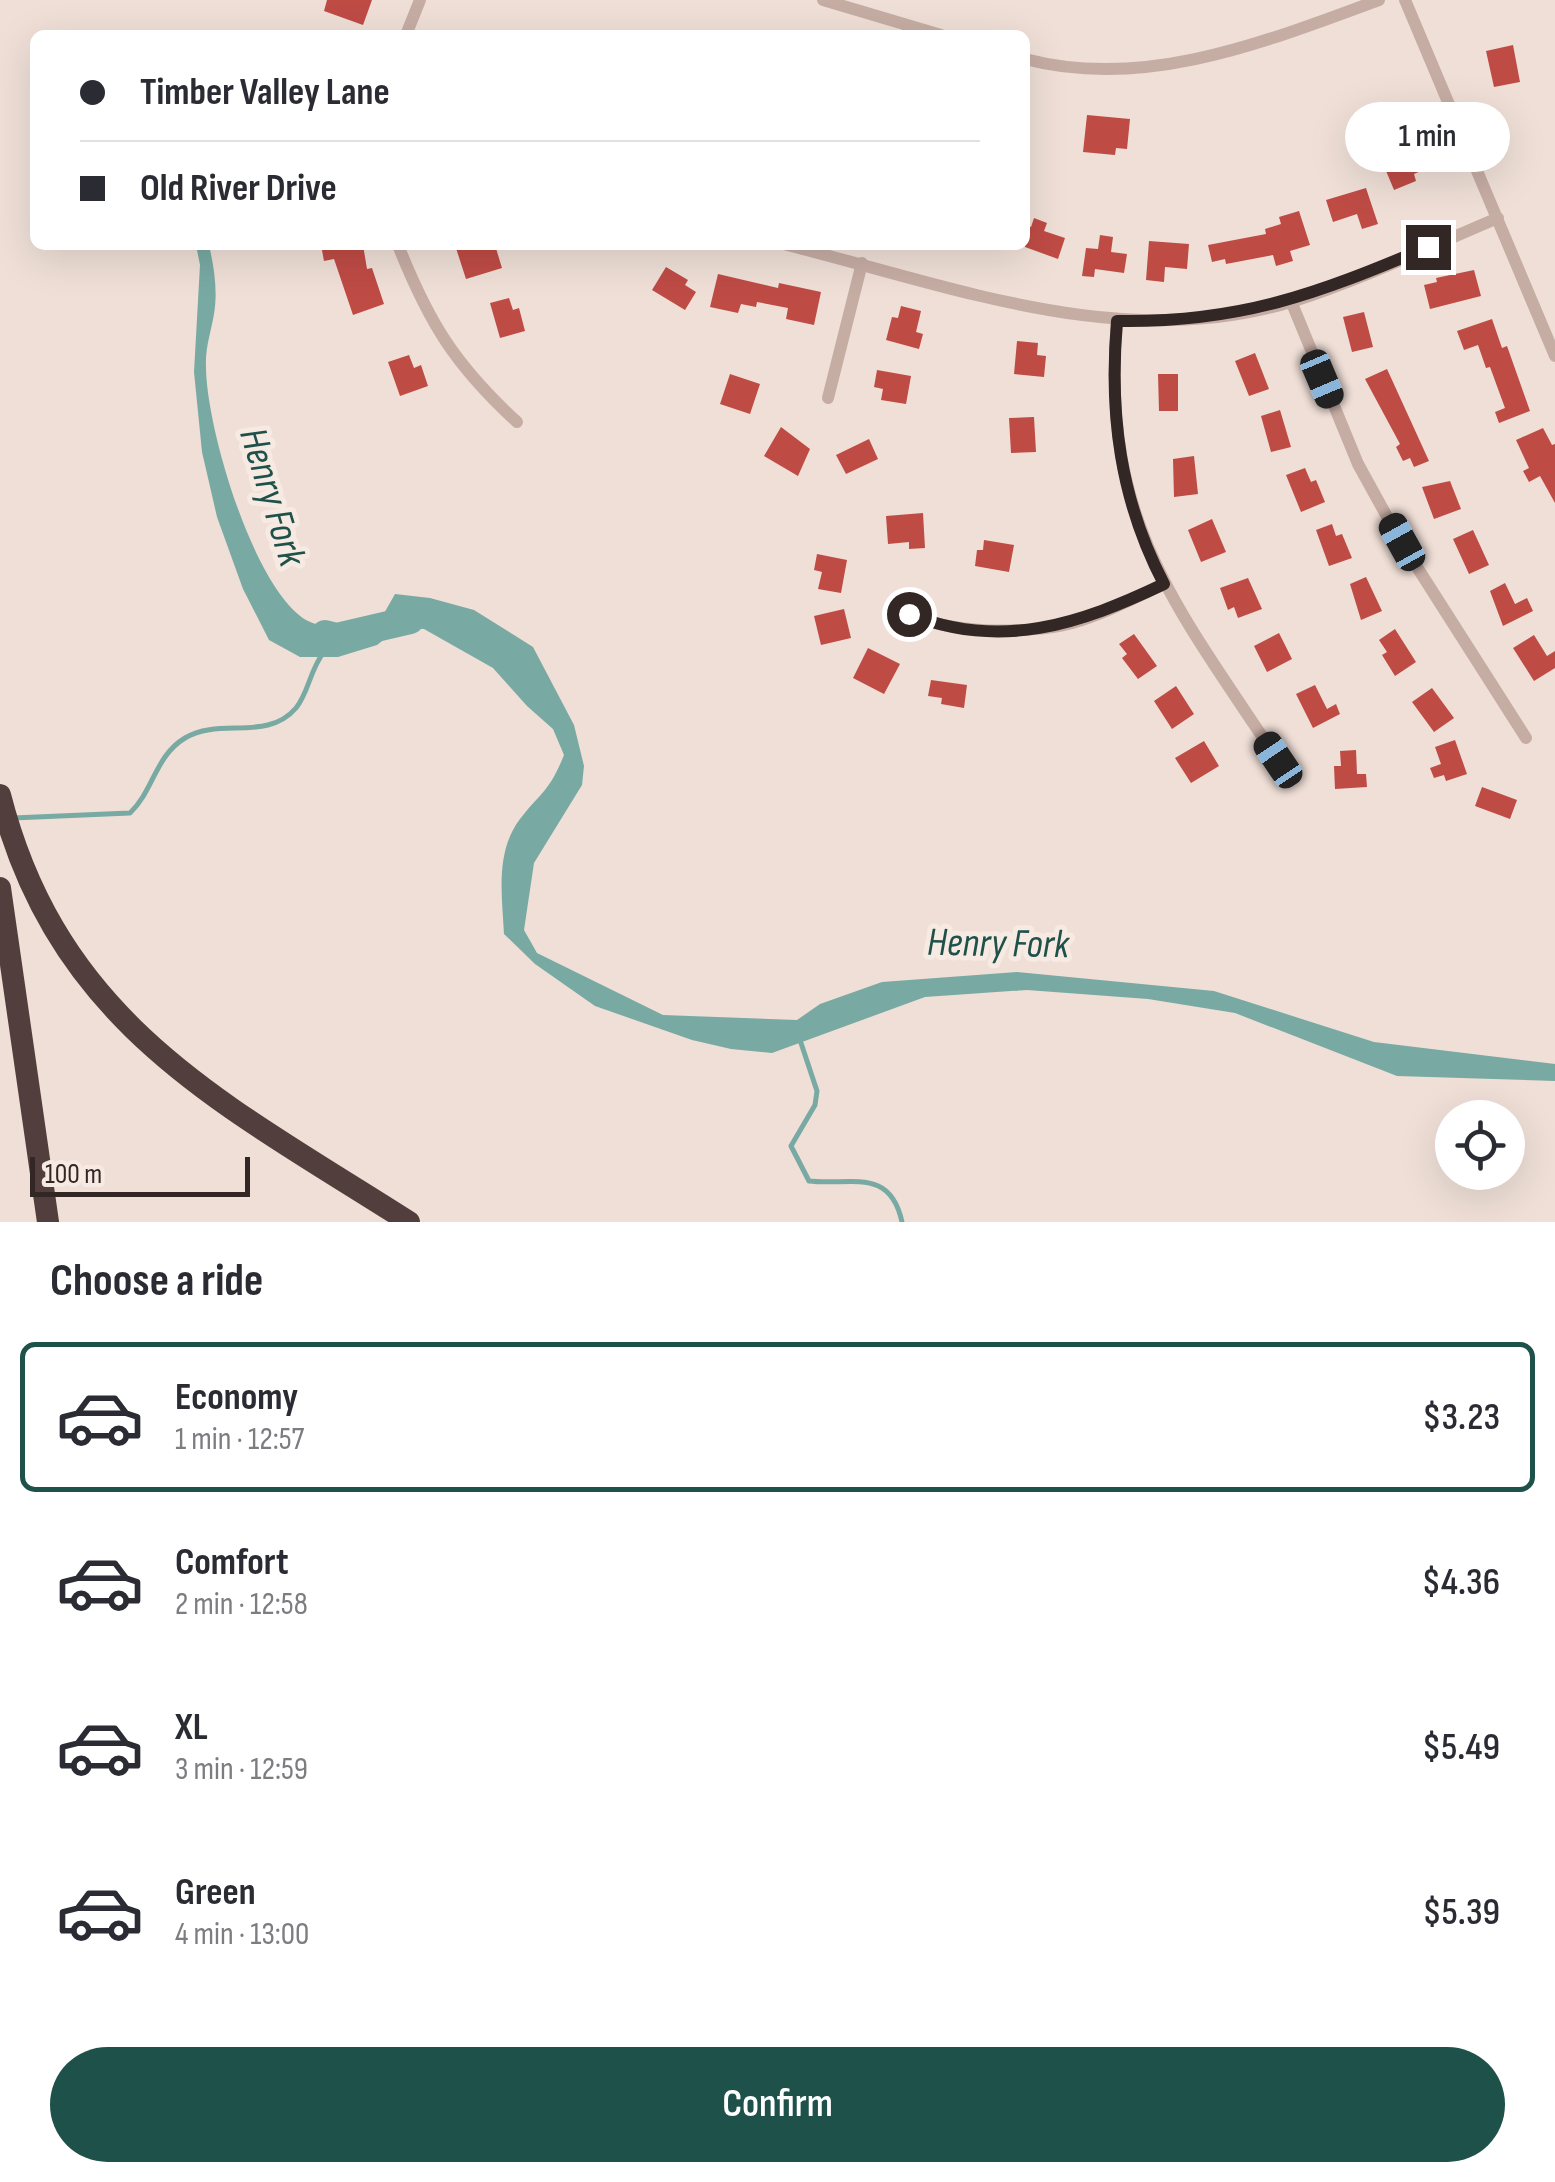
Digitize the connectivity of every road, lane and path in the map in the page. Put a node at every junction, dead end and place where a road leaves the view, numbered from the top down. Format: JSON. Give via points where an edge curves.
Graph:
{"nodes":[{"id":1,"x":420,"y":0,"type":"edge"},
{"id":2,"x":824,"y":0,"type":"edge"},
{"id":3,"x":1378,"y":0,"type":"edge"},
{"id":4,"x":1406,"y":0,"type":"edge"},
{"id":5,"x":408,"y":30,"type":"edge"},
{"id":6,"x":923,"y":30,"type":"edge"},
{"id":7,"x":1030,"y":60,"type":"edge"},
{"id":8,"x":1498,"y":218,"type":"junction"},
{"id":9,"x":400,"y":250,"type":"edge"},
{"id":10,"x":809,"y":250,"type":"edge"},
{"id":11,"x":862,"y":263,"type":"junction"},
{"id":12,"x":1291,"y":302,"type":"junction"},
{"id":13,"x":1117,"y":321,"type":"junction"},
{"id":14,"x":1555,"y":356,"type":"edge"},
{"id":15,"x":828,"y":398,"type":"dead end"},
{"id":16,"x":517,"y":422,"type":"dead end"},
{"id":17,"x":1164,"y":584,"type":"junction"},
{"id":18,"x":897,"y":598,"type":"dead end"},
{"id":19,"x":1526,"y":738,"type":"dead end"},
{"id":20,"x":1278,"y":760,"type":"dead end"},
{"id":21,"x":0,"y":795,"type":"edge"},
{"id":22,"x":0,"y":888,"type":"edge"},
{"id":23,"x":48,"y":1222,"type":"edge"},
{"id":24,"x":409,"y":1222,"type":"edge"}],
"edges":[{"from":1,"to":5,"type":"street"},
{"from":2,"to":6,"type":"street"},
{"from":3,"to":7,"type":"street","via":[[1187,62],[1106,68]]},
{"from":4,"to":8,"type":"street"},
{"from":8,"to":12,"type":"street"},
{"from":8,"to":14,"type":"street"},
{"from":9,"to":16,"type":"street","via":[[440,336],[476,384]]},
{"from":10,"to":11,"type":"street"},
{"from":11,"to":13,"type":"street"},
{"from":11,"to":15,"type":"street"},
{"from":12,"to":13,"type":"street","via":[[1198,320]]},
{"from":12,"to":19,"type":"street","via":[[1358,464]]},
{"from":13,"to":17,"type":"street","via":[[1112,373],[1118,451],[1145,548]]},
{"from":17,"to":18,"type":"street","via":[[1104,612],[1043,629],[929,622],[909,614]]},
{"from":17,"to":20,"type":"street"},
{"from":21,"to":24,"type":"highway","via":[[48,920],[117,1015],[210,1093]]},
{"from":22,"to":23,"type":"highway"}]}
